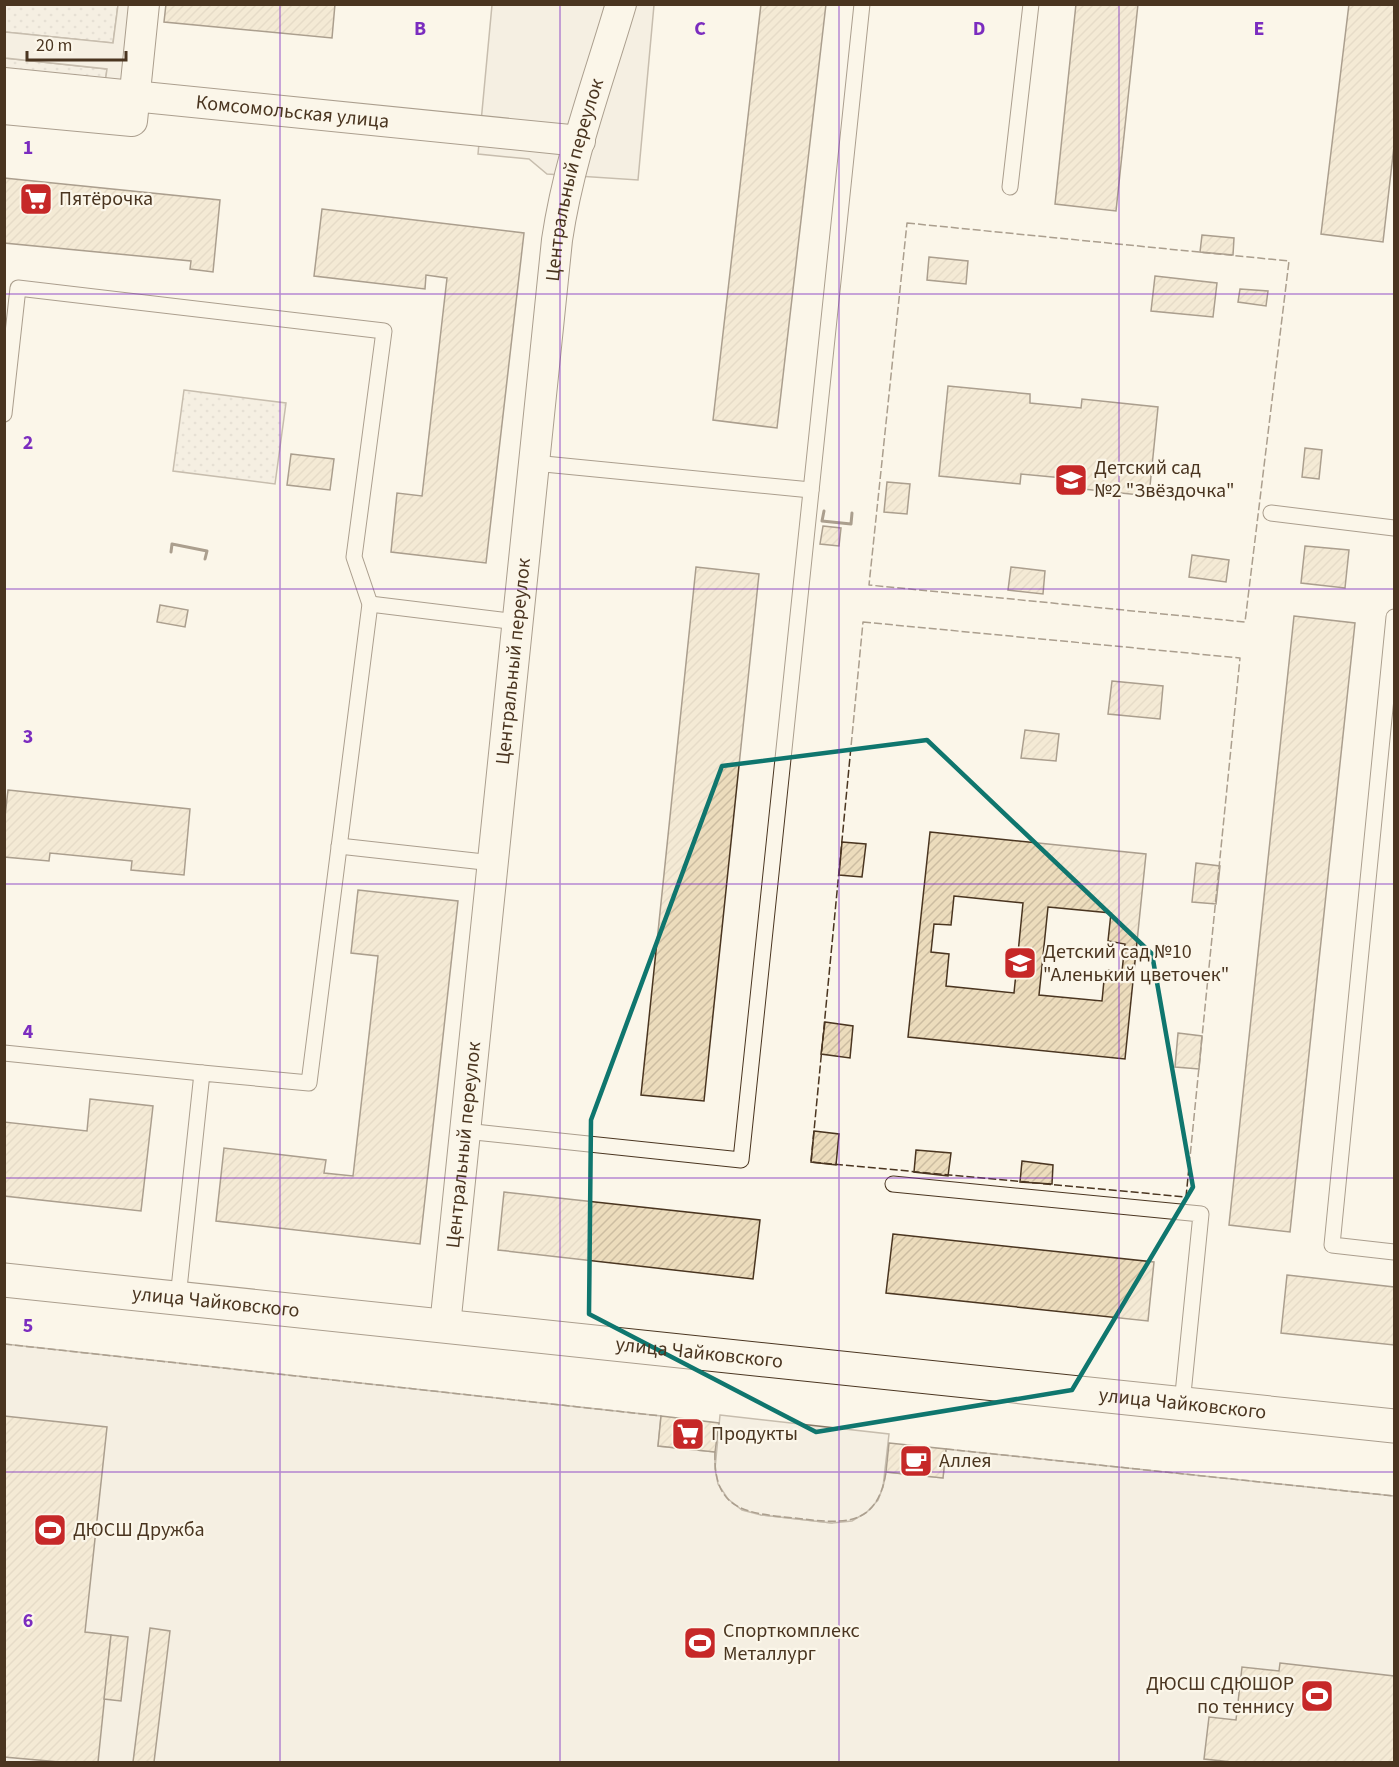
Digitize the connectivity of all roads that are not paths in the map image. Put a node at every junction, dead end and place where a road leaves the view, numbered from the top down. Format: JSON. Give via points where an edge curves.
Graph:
{"nodes":[{"id":1,"x":144,"y":4,"type":"edge"},
{"id":2,"x":621,"y":4,"type":"edge"},
{"id":3,"x":862,"y":4,"type":"edge"},
{"id":4,"x":1031,"y":4,"type":"edge"},
{"id":5,"x":4,"y":83,"type":"edge"},
{"id":6,"x":135,"y":96,"type":"junction"},
{"id":7,"x":4,"y":109,"type":"edge"},
{"id":8,"x":580,"y":141,"type":"junction"},
{"id":9,"x":1010,"y":187,"type":"dead end"},
{"id":10,"x":4,"y":414,"type":"edge"},
{"id":11,"x":534,"y":463,"type":"junction"},
{"id":12,"x":811,"y":490,"type":"junction"},
{"id":13,"x":1271,"y":513,"type":"dead end"},
{"id":14,"x":1395,"y":528,"type":"edge"},
{"id":15,"x":370,"y":604,"type":"junction"},
{"id":16,"x":1395,"y":617,"type":"edge"},
{"id":17,"x":518,"y":622,"type":"junction"},
{"id":18,"x":339,"y":846,"type":"junction"},
{"id":19,"x":493,"y":863,"type":"junction"},
{"id":20,"x":4,"y":1053,"type":"edge"},
{"id":21,"x":202,"y":1073,"type":"junction"},
{"id":22,"x":465,"y":1131,"type":"junction"},
{"id":23,"x":893,"y":1185,"type":"dead end"},
{"id":24,"x":1395,"y":1252,"type":"edge"},
{"id":25,"x":4,"y":1280,"type":"edge"},
{"id":26,"x":178,"y":1298,"type":"junction"},
{"id":27,"x":445,"y":1326,"type":"junction"},
{"id":28,"x":1182,"y":1404,"type":"junction"},
{"id":29,"x":1395,"y":1426,"type":"edge"}],
"edges":[{"from":1,"to":6,"type":"street"},
{"from":2,"to":8,"type":"street","name":"Центральный переулок"},
{"from":3,"to":12,"type":"lane"},
{"from":4,"to":9,"type":"lane"},
{"from":5,"to":6,"type":"street","name":"Комсомольская улица"},
{"from":6,"to":7,"type":"street","via":[[132,121]]},
{"from":6,"to":8,"type":"street","name":"Комсомольская улица"},
{"from":8,"to":11,"type":"street","name":"Центральный переулок","via":[[557,240]]},
{"from":10,"to":15,"type":"lane","via":[[18,288],[384,331],[354,557]]},
{"from":11,"to":12,"type":"lane"},
{"from":11,"to":17,"type":"street","name":"Центральный переулок"},
{"from":12,"to":22,"type":"lane","via":[[741,1160]]},
{"from":13,"to":14,"type":"lane"},
{"from":15,"to":17,"type":"lane"},
{"from":15,"to":18,"type":"lane"},
{"from":16,"to":24,"type":"lane","via":[[1332,1245]]},
{"from":17,"to":19,"type":"street","name":"Центральный переулок"},
{"from":18,"to":19,"type":"lane"},
{"from":18,"to":21,"type":"lane","via":[[309,1083]]},
{"from":19,"to":22,"type":"street","name":"Центральный переулок"},
{"from":20,"to":21,"type":"lane"},
{"from":21,"to":26,"type":"lane"},
{"from":22,"to":27,"type":"street","name":"Центральный переулок"},
{"from":23,"to":28,"type":"lane","via":[[1201,1214]]},
{"from":25,"to":26,"type":"main road","name":"улица Чайковского"},
{"from":26,"to":27,"type":"main road","name":"улица Чайковского"},
{"from":27,"to":28,"type":"main road","name":"улица Чайковского"},
{"from":28,"to":29,"type":"main road","name":"улица Чайковского"}]}
